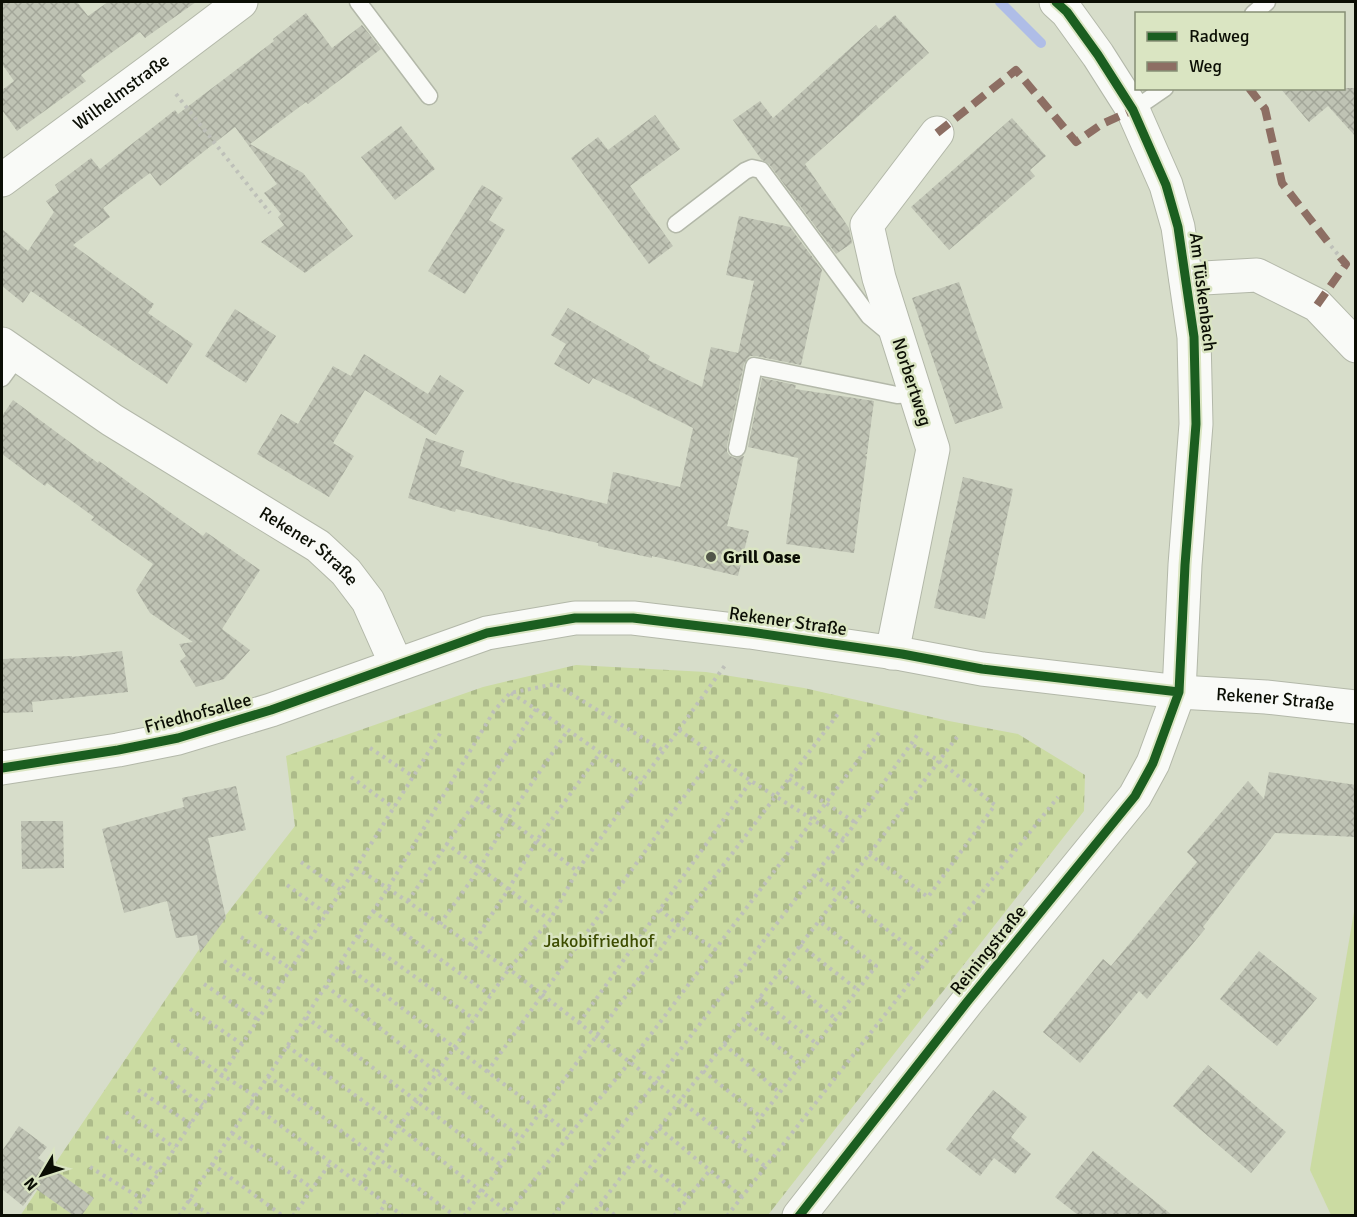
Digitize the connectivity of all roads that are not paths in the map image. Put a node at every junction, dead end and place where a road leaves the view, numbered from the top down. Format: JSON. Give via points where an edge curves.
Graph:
{"nodes":[{"id":1,"x":241,"y":2,"type":"edge"},
{"id":2,"x":358,"y":2,"type":"edge"},
{"id":3,"x":1056,"y":2,"type":"edge"},
{"id":4,"x":1267,"y":2,"type":"edge"},
{"id":5,"x":1255,"y":12,"type":"edge"},
{"id":6,"x":1162,"y":90,"type":"edge"},
{"id":7,"x":429,"y":96,"type":"dead end"},
{"id":8,"x":1133,"y":110,"type":"junction"},
{"id":9,"x":937,"y":133,"type":"dead end"},
{"id":10,"x":2,"y":180,"type":"edge"},
{"id":11,"x":676,"y":224,"type":"dead end"},
{"id":12,"x":1186,"y":279,"type":"junction"},
{"id":13,"x":898,"y":340,"type":"junction"},
{"id":14,"x":1356,"y":346,"type":"edge"},
{"id":15,"x":7,"y":359,"type":"edge"},
{"id":16,"x":916,"y":394,"type":"junction"},
{"id":17,"x":737,"y":448,"type":"dead end"},
{"id":18,"x":892,"y":653,"type":"junction"},
{"id":19,"x":396,"y":664,"type":"junction"},
{"id":20,"x":1179,"y":692,"type":"junction"},
{"id":21,"x":1356,"y":707,"type":"edge"},
{"id":22,"x":2,"y":768,"type":"edge"},
{"id":23,"x":799,"y":1215,"type":"edge"}],
"edges":[{"from":1,"to":10,"type":"street","name":"Wilhelmstraße"},
{"from":2,"to":7,"type":"lane"},
{"from":3,"to":8,"type":"street","name":"Am Tüskenbach","via":[[1098,55]]},
{"from":4,"to":5,"type":"lane"},
{"from":6,"to":8,"type":"lane"},
{"from":8,"to":12,"type":"street","name":"Am Tüskenbach","via":[[1166,185]]},
{"from":9,"to":13,"type":"street","name":"Norbertweg","via":[[867,225]]},
{"from":11,"to":13,"type":"lane","via":[[745,171],[761,170],[869,316]]},
{"from":12,"to":14,"type":"street","via":[[1257,275],[1317,304]]},
{"from":12,"to":20,"type":"street","name":"Am Tüskenbach","via":[[1194,337],[1196,424]]},
{"from":13,"to":16,"type":"street","name":"Norbertweg"},
{"from":15,"to":19,"type":"street","name":"Rekener Straße","via":[[318,546],[346,572],[368,601]]},
{"from":16,"to":17,"type":"lane","via":[[897,395],[754,366]]},
{"from":16,"to":18,"type":"street","name":"Norbertweg","via":[[933,449]]},
{"from":18,"to":19,"type":"street","name":"Rekener Straße","via":[[633,618],[575,618],[487,633]]},
{"from":18,"to":20,"type":"street","name":"Rekener Straße","via":[[982,669]]},
{"from":19,"to":22,"type":"street","name":"Friedhofsallee","via":[[271,710],[178,738]]},
{"from":20,"to":21,"type":"street","name":"Rekener Straße"},
{"from":20,"to":23,"type":"street","name":"Reiningstraße","via":[[1153,763],[1135,796]]}]}
